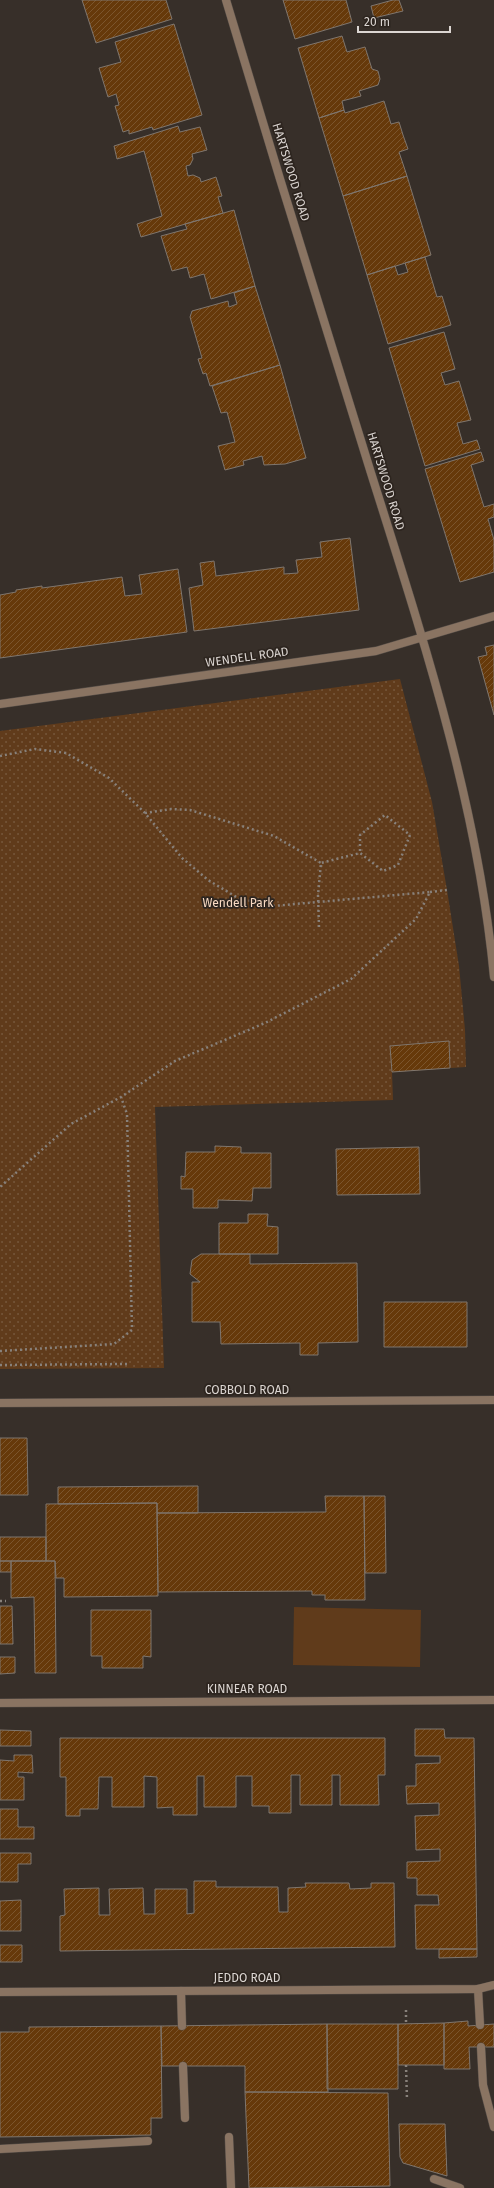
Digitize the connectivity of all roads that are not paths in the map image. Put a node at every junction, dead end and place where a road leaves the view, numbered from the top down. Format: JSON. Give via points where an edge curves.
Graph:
{"nodes":[{"id":1,"x":226,"y":0,"type":"edge"},
{"id":2,"x":494,"y":616,"type":"edge"},
{"id":3,"x":423,"y":638,"type":"junction"},
{"id":4,"x":0,"y":704,"type":"edge"},
{"id":5,"x":494,"y":978,"type":"edge"},
{"id":6,"x":494,"y":1400,"type":"edge"},
{"id":7,"x":0,"y":1403,"type":"edge"},
{"id":8,"x":494,"y":1700,"type":"edge"},
{"id":9,"x":0,"y":1703,"type":"edge"},
{"id":10,"x":494,"y":1985,"type":"edge"},
{"id":11,"x":478,"y":1989,"type":"junction"},
{"id":12,"x":181,"y":1991,"type":"junction"},
{"id":13,"x":0,"y":1992,"type":"edge"},
{"id":14,"x":480,"y":2025,"type":"dead end"},
{"id":15,"x":182,"y":2026,"type":"dead end"},
{"id":16,"x":481,"y":2047,"type":"dead end"},
{"id":17,"x":183,"y":2066,"type":"dead end"},
{"id":18,"x":185,"y":2118,"type":"dead end"},
{"id":19,"x":494,"y":2127,"type":"edge"},
{"id":20,"x":229,"y":2137,"type":"dead end"},
{"id":21,"x":148,"y":2141,"type":"dead end"},
{"id":22,"x":0,"y":2149,"type":"edge"},
{"id":23,"x":434,"y":2179,"type":"dead end"},
{"id":24,"x":232,"y":2188,"type":"edge"},
{"id":25,"x":460,"y":2188,"type":"edge"}],
"edges":[{"from":1,"to":3,"type":"street","name":"HARTSWOOD ROAD"},
{"from":2,"to":3,"type":"street","name":"WENDELL ROAD"},
{"from":3,"to":4,"type":"street","name":"WENDELL ROAD","via":[[376,651]]},
{"from":3,"to":5,"type":"street","name":"HARTSWOOD ROAD","via":[[472,831],[483,889]]},
{"from":6,"to":7,"type":"street","name":"COBBOLD ROAD"},
{"from":8,"to":9,"type":"street","name":"KINNEAR ROAD"},
{"from":10,"to":11,"type":"street","name":"JEDDO ROAD"},
{"from":11,"to":12,"type":"street","name":"JEDDO ROAD"},
{"from":11,"to":14,"type":"street"},
{"from":12,"to":13,"type":"street","name":"JEDDO ROAD"},
{"from":12,"to":15,"type":"street"},
{"from":16,"to":19,"type":"street","via":[[483,2085]]},
{"from":17,"to":18,"type":"street"},
{"from":20,"to":24,"type":"street"},
{"from":21,"to":22,"type":"street"},
{"from":23,"to":25,"type":"street"}]}
